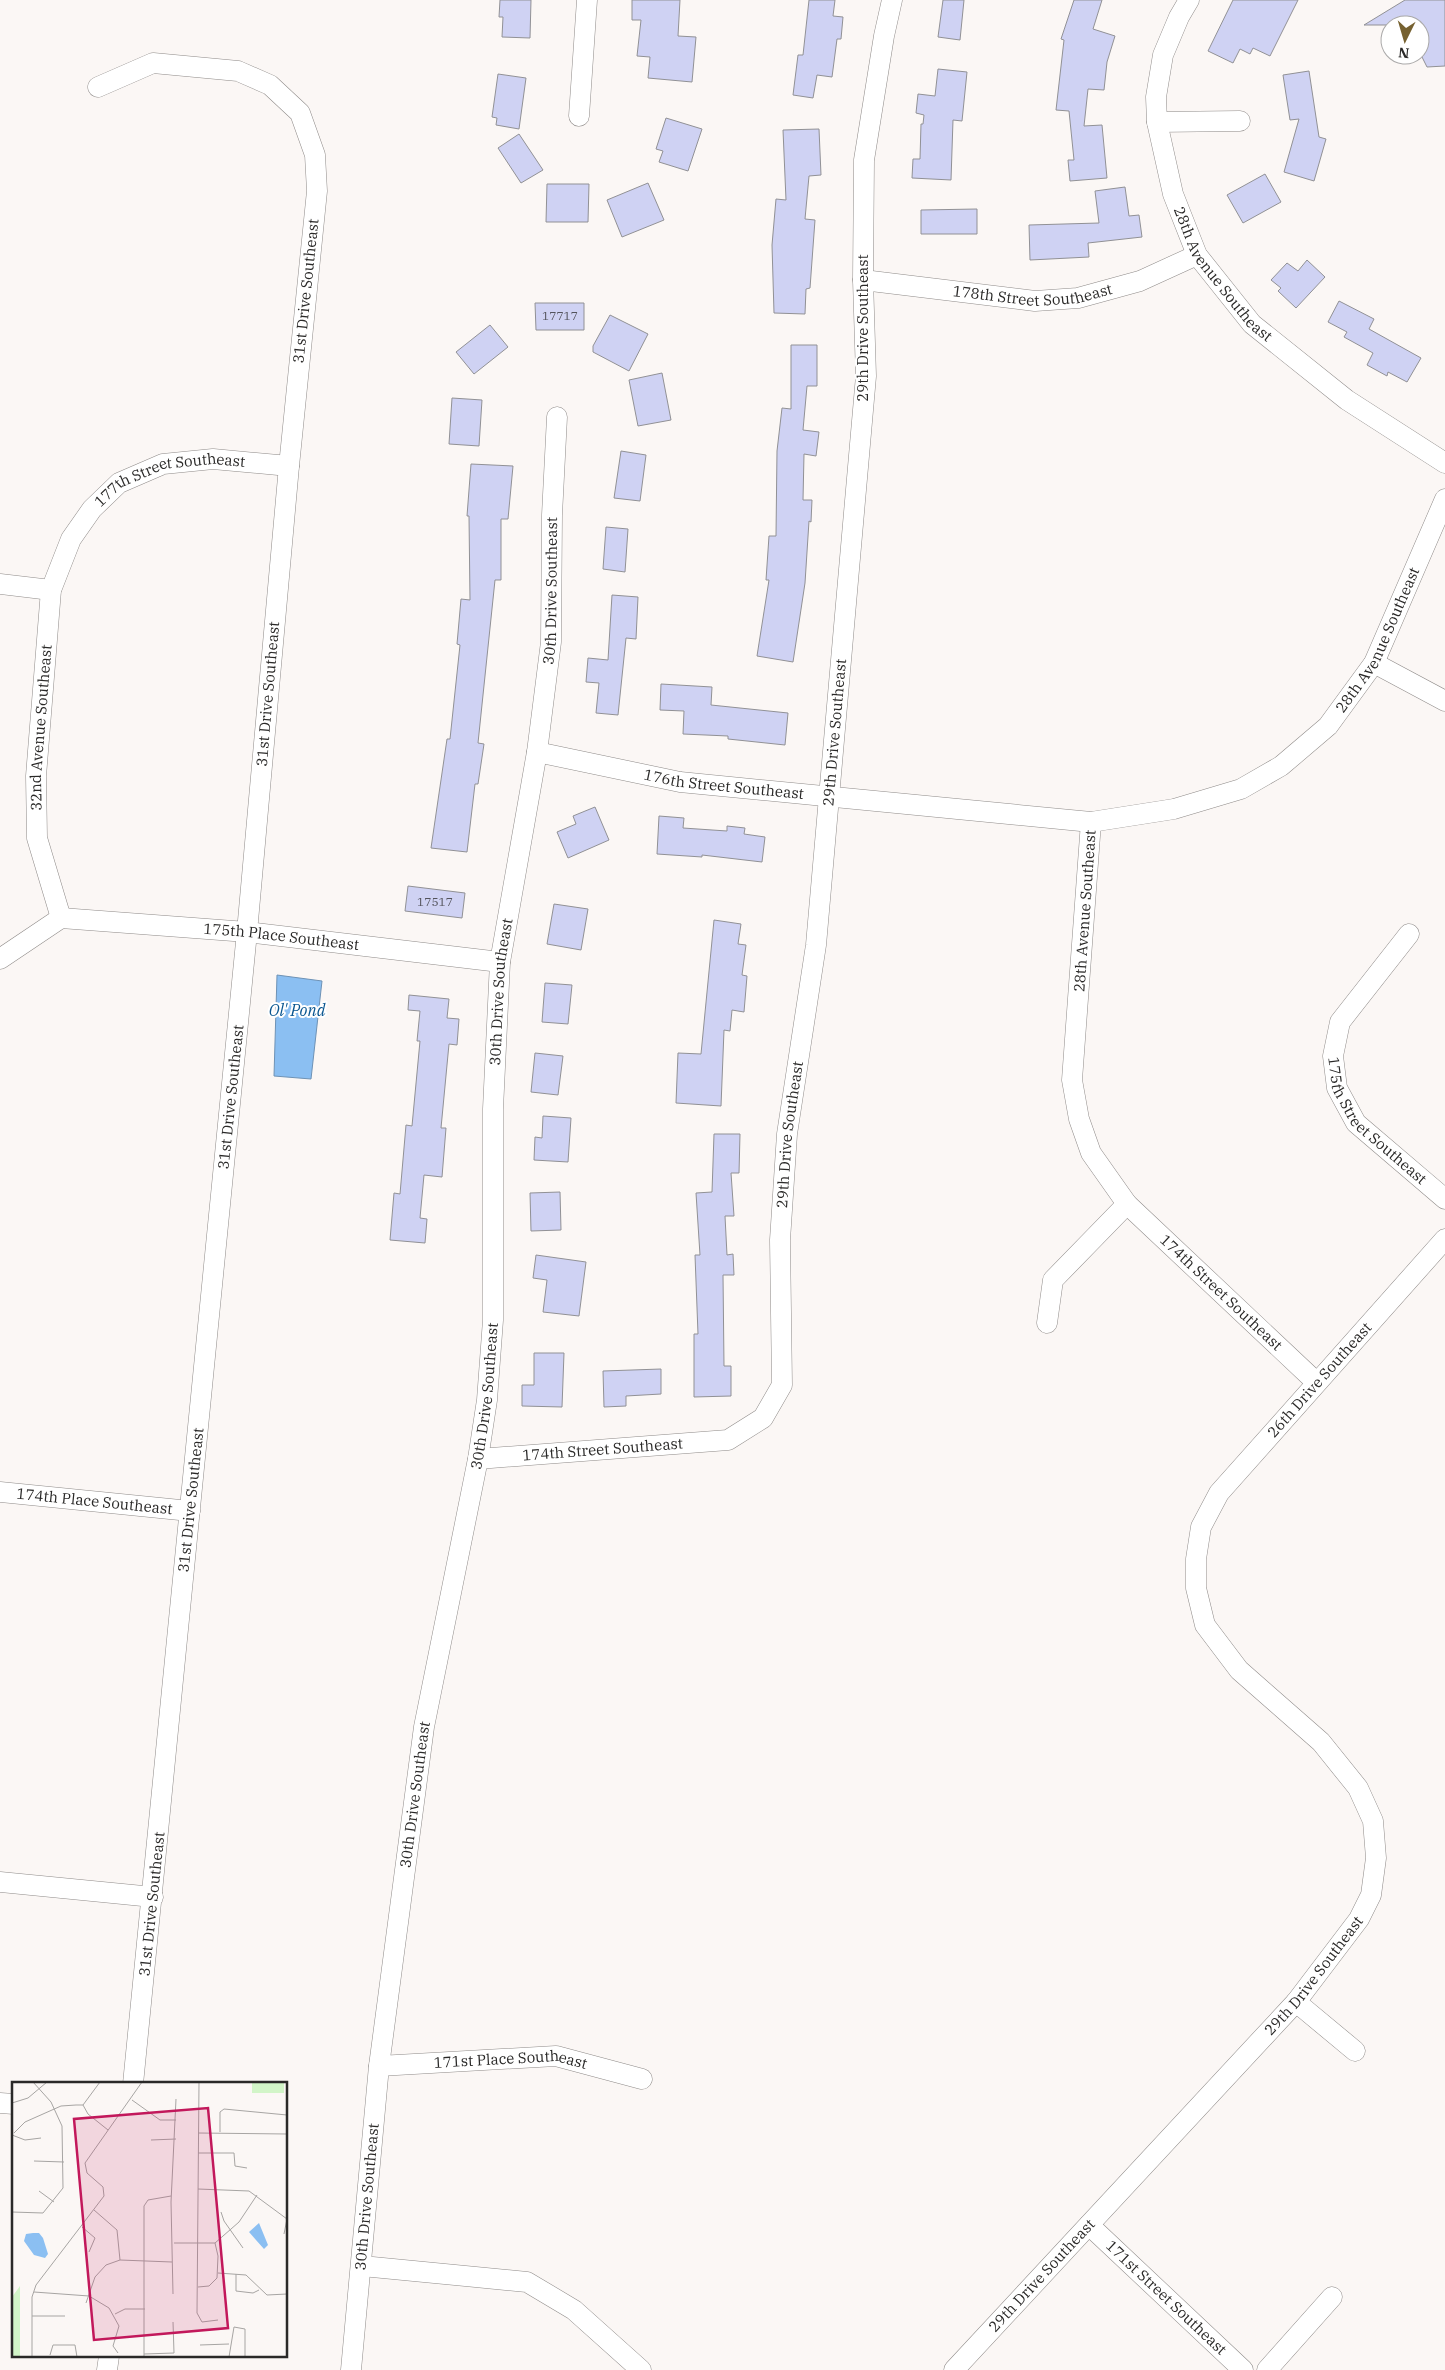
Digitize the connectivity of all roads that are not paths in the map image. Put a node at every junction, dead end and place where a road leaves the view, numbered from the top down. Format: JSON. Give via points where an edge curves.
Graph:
{"nodes":[{"id":1,"x":587,"y":0,"type":"edge"},
{"id":2,"x":892,"y":0,"type":"edge"},
{"id":3,"x":1189,"y":0,"type":"edge"},
{"id":4,"x":98,"y":87,"type":"dead end"},
{"id":5,"x":579,"y":116,"type":"dead end"},
{"id":6,"x":1240,"y":121,"type":"dead end"},
{"id":7,"x":1157,"y":122,"type":"junction"},
{"id":8,"x":1197,"y":255,"type":"junction"},
{"id":9,"x":863,"y":280,"type":"junction"},
{"id":10,"x":557,"y":417,"type":"dead end"},
{"id":11,"x":1445,"y":463,"type":"edge"},
{"id":12,"x":289,"y":466,"type":"junction"},
{"id":13,"x":1445,"y":498,"type":"edge"},
{"id":14,"x":72,"y":540,"type":"joint"},
{"id":15,"x":0,"y":584,"type":"edge"},
{"id":16,"x":51,"y":590,"type":"junction"},
{"id":17,"x":1374,"y":663,"type":"junction"},
{"id":18,"x":1445,"y":701,"type":"edge"},
{"id":19,"x":537,"y":752,"type":"junction"},
{"id":20,"x":829,"y":796,"type":"junction"},
{"id":21,"x":1091,"y":822,"type":"junction"},
{"id":22,"x":61,"y":918,"type":"junction"},
{"id":23,"x":247,"y":932,"type":"junction"},
{"id":24,"x":1409,"y":934,"type":"dead end"},
{"id":25,"x":0,"y":959,"type":"edge"},
{"id":26,"x":500,"y":962,"type":"junction"},
{"id":27,"x":1445,"y":1199,"type":"edge"},
{"id":28,"x":1127,"y":1204,"type":"junction"},
{"id":29,"x":1445,"y":1240,"type":"edge"},
{"id":30,"x":1047,"y":1323,"type":"dead end"},
{"id":31,"x":1316,"y":1382,"type":"junction"},
{"id":32,"x":728,"y":1440,"type":"joint"},
{"id":33,"x":478,"y":1459,"type":"junction"},
{"id":34,"x":0,"y":1492,"type":"edge"},
{"id":35,"x":190,"y":1511,"type":"junction"},
{"id":36,"x":1201,"y":1527,"type":"joint"},
{"id":37,"x":0,"y":1882,"type":"edge"},
{"id":38,"x":153,"y":1896,"type":"junction"},
{"id":39,"x":1296,"y":2002,"type":"junction"},
{"id":40,"x":1355,"y":2051,"type":"dead end"},
{"id":41,"x":379,"y":2066,"type":"junction"},
{"id":42,"x":642,"y":2079,"type":"dead end"},
{"id":43,"x":133,"y":2082,"type":"edge"},
{"id":44,"x":1089,"y":2226,"type":"junction"},
{"id":45,"x":362,"y":2266,"type":"junction"},
{"id":46,"x":1332,"y":2298,"type":"dead end"},
{"id":47,"x":351,"y":2370,"type":"edge"},
{"id":48,"x":641,"y":2370,"type":"edge"},
{"id":49,"x":954,"y":2370,"type":"edge"},
{"id":50,"x":1243,"y":2370,"type":"edge"},
{"id":51,"x":1267,"y":2370,"type":"edge"}],
"edges":[{"from":1,"to":5,"type":"street"},
{"from":2,"to":9,"type":"street","name":"29th Drive Southeast","via":[[864,160]]},
{"from":3,"to":7,"type":"street","name":"28th Avenue Southeast","via":[[1163,55],[1156,97]]},
{"from":4,"to":12,"type":"street","name":"31st Drive Southeast","via":[[153,63],[238,71],[270,85],[300,113],[315,155],[316,191]]},
{"from":6,"to":7,"type":"street"},
{"from":7,"to":8,"type":"street","name":"28th Avenue Southeast","via":[[1173,194]]},
{"from":8,"to":9,"type":"street","name":"178th Street Southeast","via":[[1140,281],[1078,298],[1035,301]]},
{"from":8,"to":11,"type":"street","name":"28th Avenue Southeast","via":[[1252,324],[1347,400]]},
{"from":9,"to":20,"type":"street","name":"29th Drive Southeast","via":[[866,376]]},
{"from":10,"to":19,"type":"street","name":"30th Drive Southeast","via":[[551,642]]},
{"from":12,"to":14,"type":"street","name":"177th Street Southeast","via":[[213,459],[163,464],[119,483],[92,509]]},
{"from":12,"to":23,"type":"street","name":"31st Drive Southeast"},
{"from":13,"to":17,"type":"street","name":"28th Avenue Southeast"},
{"from":14,"to":16,"type":"street","name":"32nd Avenue Southeast"},
{"from":15,"to":16,"type":"street"},
{"from":16,"to":22,"type":"street","name":"32nd Avenue Southeast","via":[[36,776],[37,838]]},
{"from":17,"to":18,"type":"street"},
{"from":17,"to":21,"type":"street","name":"28th Avenue Southeast","via":[[1328,726],[1281,766],[1240,789],[1174,809]]},
{"from":19,"to":20,"type":"street","name":"176th Street Southeast","via":[[680,782]]},
{"from":19,"to":26,"type":"street","name":"30th Drive Southeast"},
{"from":20,"to":21,"type":"street","name":"176th Street Southeast"},
{"from":20,"to":32,"type":"street","name":"29th Drive Southeast","via":[[816,945],[787,1134],[780,1240],[782,1385],[763,1418]]},
{"from":21,"to":28,"type":"street","name":"28th Avenue Southeast","via":[[1072,1080],[1079,1119],[1091,1153]]},
{"from":22,"to":23,"type":"street","name":"175th Place Southeast"},
{"from":22,"to":25,"type":"street"},
{"from":23,"to":26,"type":"street","name":"175th Place Southeast"},
{"from":23,"to":35,"type":"street","name":"31st Drive Southeast"},
{"from":24,"to":27,"type":"street","name":"175th Street Southeast","via":[[1340,1022],[1333,1056],[1337,1088],[1356,1123]]},
{"from":26,"to":33,"type":"street","name":"30th Drive Southeast","via":[[493,1109],[493,1320],[487,1400]]},
{"from":28,"to":30,"type":"street","via":[[1053,1280]]},
{"from":28,"to":31,"type":"street","name":"174th Street Southeast"},
{"from":29,"to":31,"type":"street","name":"26th Drive Southeast"},
{"from":31,"to":36,"type":"street","name":"26th Drive Southeast","via":[[1219,1493]]},
{"from":32,"to":33,"type":"street","name":"174th Street Southeast"},
{"from":33,"to":41,"type":"street","name":"30th Drive Southeast","via":[[424,1727]]},
{"from":34,"to":35,"type":"street","name":"174th Place Southeast"},
{"from":35,"to":38,"type":"street","name":"31st Drive Southeast"},
{"from":36,"to":39,"type":"street","name":"29th Drive Southeast","via":[[1196,1588],[1205,1625],[1239,1670],[1320,1742],[1358,1788],[1373,1821],[1376,1858],[1371,1895],[1359,1919]]},
{"from":37,"to":38,"type":"street"},
{"from":38,"to":43,"type":"street","name":"31st Drive Southeast"},
{"from":39,"to":40,"type":"street"},
{"from":39,"to":44,"type":"street","name":"29th Drive Southeast"},
{"from":41,"to":42,"type":"street","name":"171st Place Southeast","via":[[556,2056]]},
{"from":41,"to":45,"type":"street","name":"30th Drive Southeast"},
{"from":44,"to":49,"type":"street","name":"29th Drive Southeast"},
{"from":44,"to":50,"type":"street","name":"171st Street Southeast"},
{"from":45,"to":47,"type":"street","name":"30th Drive Southeast"},
{"from":45,"to":48,"type":"street","via":[[526,2282],[574,2310]]},
{"from":46,"to":51,"type":"street"}]}
